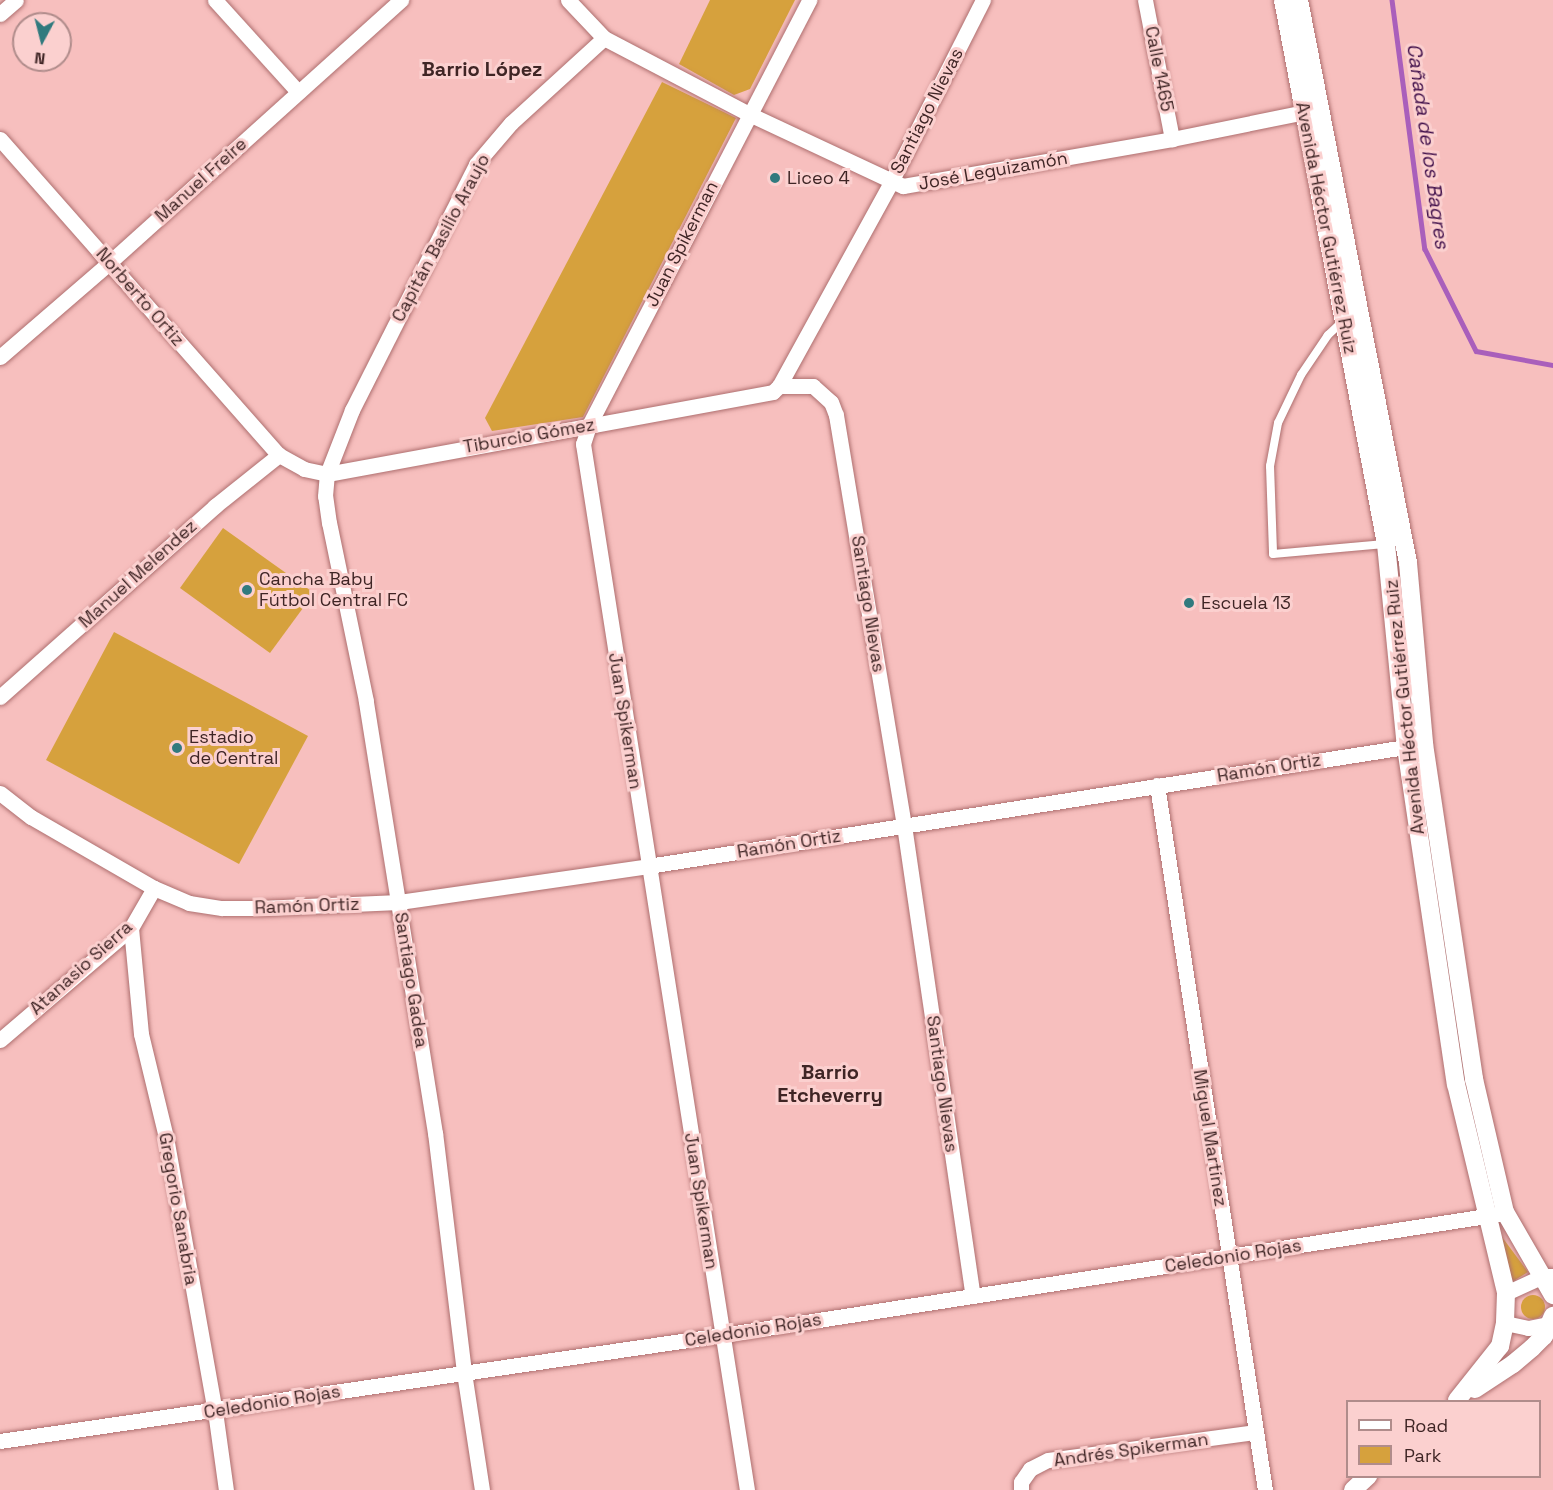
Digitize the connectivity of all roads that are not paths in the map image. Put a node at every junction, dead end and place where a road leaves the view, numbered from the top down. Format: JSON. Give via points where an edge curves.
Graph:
{"nodes":[{"id":1,"x":16,"y":0,"type":"edge"},
{"id":2,"x":215,"y":0,"type":"edge"},
{"id":3,"x":401,"y":0,"type":"edge"},
{"id":4,"x":568,"y":0,"type":"edge"},
{"id":5,"x":809,"y":0,"type":"edge"},
{"id":6,"x":983,"y":0,"type":"edge"},
{"id":7,"x":1145,"y":0,"type":"edge"},
{"id":8,"x":1283,"y":0,"type":"edge"},
{"id":9,"x":1299,"y":0,"type":"edge"},
{"id":10,"x":0,"y":14,"type":"edge"},
{"id":11,"x":604,"y":38,"type":"junction"},
{"id":12,"x":298,"y":92,"type":"junction"},
{"id":13,"x":1312,"y":111,"type":"junction"},
{"id":14,"x":749,"y":114,"type":"junction"},
{"id":15,"x":0,"y":139,"type":"edge"},
{"id":16,"x":1172,"y":139,"type":"junction"},
{"id":17,"x":891,"y":182,"type":"junction"},
{"id":18,"x":110,"y":262,"type":"junction"},
{"id":19,"x":1344,"y":321,"type":"junction"},
{"id":20,"x":0,"y":357,"type":"edge"},
{"id":21,"x":779,"y":386,"type":"junction"},
{"id":22,"x":589,"y":425,"type":"junction"},
{"id":23,"x":279,"y":455,"type":"junction"},
{"id":24,"x":327,"y":474,"type":"junction"},
{"id":25,"x":1386,"y":544,"type":"junction"},
{"id":26,"x":0,"y":697,"type":"edge"},
{"id":27,"x":1424,"y":744,"type":"junction"},
{"id":28,"x":1406,"y":747,"type":"junction"},
{"id":29,"x":1157,"y":785,"type":"junction"},
{"id":30,"x":0,"y":793,"type":"edge"},
{"id":31,"x":904,"y":825,"type":"junction"},
{"id":32,"x":648,"y":866,"type":"junction"},
{"id":33,"x":154,"y":888,"type":"junction"},
{"id":34,"x":399,"y":903,"type":"junction"},
{"id":35,"x":131,"y":928,"type":"junction"},
{"id":36,"x":0,"y":1040,"type":"edge"},
{"id":37,"x":1497,"y":1214,"type":"junction"},
{"id":38,"x":1228,"y":1258,"type":"junction"},
{"id":39,"x":1548,"y":1276,"type":"edge"},
{"id":40,"x":1506,"y":1293,"type":"junction"},
{"id":41,"x":973,"y":1296,"type":"junction"},
{"id":42,"x":1553,"y":1296,"type":"edge"},
{"id":43,"x":1552,"y":1321,"type":"edge"},
{"id":44,"x":1505,"y":1323,"type":"junction"},
{"id":45,"x":722,"y":1335,"type":"junction"},
{"id":46,"x":464,"y":1372,"type":"junction"},
{"id":47,"x":1457,"y":1400,"type":"edge"},
{"id":48,"x":1458,"y":1400,"type":"edge"},
{"id":49,"x":215,"y":1411,"type":"junction"},
{"id":50,"x":1256,"y":1432,"type":"junction"},
{"id":51,"x":0,"y":1441,"type":"edge"},
{"id":52,"x":1366,"y":1478,"type":"edge"},
{"id":53,"x":226,"y":1490,"type":"edge"},
{"id":54,"x":482,"y":1490,"type":"edge"},
{"id":55,"x":747,"y":1490,"type":"edge"},
{"id":56,"x":1021,"y":1490,"type":"edge"},
{"id":57,"x":1265,"y":1490,"type":"edge"},
{"id":58,"x":1353,"y":1490,"type":"edge"}],
"edges":[{"from":1,"to":10,"type":"street"},
{"from":2,"to":12,"type":"street"},
{"from":3,"to":12,"type":"street","name":"Manuel Freire"},
{"from":4,"to":11,"type":"street","name":"José Leguizamón"},
{"from":5,"to":14,"type":"street","name":"Juan Spikerman"},
{"from":6,"to":17,"type":"street","name":"Santiago Nievas"},
{"from":7,"to":16,"type":"street","name":"Calle 1465"},
{"from":8,"to":13,"type":"street","name":"Avenida Héctor Gutiérrez Ruiz"},
{"from":9,"to":13,"type":"street","name":"Avenida Héctor Gutiérrez Ruiz"},
{"from":11,"to":14,"type":"street","name":"José Leguizamón"},
{"from":11,"to":24,"type":"street","name":"Capitán Basilio Araujo","via":[[511,123],[476,164],[352,410]]},
{"from":12,"to":18,"type":"street","name":"Manuel Freire"},
{"from":13,"to":16,"type":"street","name":"José Leguizamón"},
{"from":13,"to":19,"type":"street","name":"Avenida Héctor Gutiérrez Ruiz"},
{"from":13,"to":27,"type":"street","name":"Avenida Héctor Gutiérrez Ruiz","via":[[1408,563]]},
{"from":14,"to":17,"type":"street","name":"José Leguizamón"},
{"from":14,"to":22,"type":"street","name":"Juan Spikerman"},
{"from":15,"to":18,"type":"street","name":"Norberto Ortiz"},
{"from":16,"to":17,"type":"street","name":"José Leguizamón","via":[[916,185]]},
{"from":17,"to":21,"type":"street","name":"Santiago Nievas"},
{"from":18,"to":20,"type":"street","name":"Manuel Freire"},
{"from":18,"to":23,"type":"street","name":"Norberto Ortiz"},
{"from":19,"to":25,"type":"street","name":"Avenida Héctor Gutiérrez Ruiz"},
{"from":19,"to":25,"type":"lane","via":[[1328,335],[1301,375],[1278,423],[1270,466],[1273,554]]},
{"from":21,"to":22,"type":"street","name":"Tiburcio Gómez","via":[[764,395]]},
{"from":21,"to":31,"type":"street","name":"Santiago Nievas","via":[[813,386],[831,402],[836,416]]},
{"from":22,"to":24,"type":"street","name":"Tiburcio Gómez"},
{"from":22,"to":32,"type":"street","name":"Juan Spikerman","via":[[583,444]]},
{"from":23,"to":24,"type":"street","name":"Tiburcio Gómez","via":[[304,469]]},
{"from":23,"to":26,"type":"street","name":"Manuel Melendez","via":[[215,506]]},
{"from":24,"to":34,"type":"street","name":"Santiago Gadea","via":[[329,523],[366,701]]},
{"from":25,"to":28,"type":"street","name":"Avenida Héctor Gutiérrez Ruiz"},
{"from":27,"to":28,"type":"street","name":"Ramón Ortiz"},
{"from":27,"to":37,"type":"street","name":"Avenida Héctor Gutiérrez Ruiz"},
{"from":28,"to":29,"type":"street","name":"Ramón Ortiz"},
{"from":28,"to":37,"type":"street","name":"Avenida Héctor Gutiérrez Ruiz","via":[[1456,1084]]},
{"from":29,"to":31,"type":"street","name":"Ramón Ortiz"},
{"from":29,"to":38,"type":"street","name":"Miguel Martínez"},
{"from":30,"to":33,"type":"street","name":"Ramón Ortiz","via":[[32,817]]},
{"from":31,"to":32,"type":"street","name":"Ramón Ortiz"},
{"from":31,"to":41,"type":"street","name":"Santiago Nievas"},
{"from":32,"to":34,"type":"street","name":"Ramón Ortiz"},
{"from":32,"to":45,"type":"street","name":"Juan Spikerman"},
{"from":33,"to":34,"type":"street","name":"Ramón Ortiz","via":[[189,903],[222,909]]},
{"from":33,"to":35,"type":"street","name":"Atanasio Sierra"},
{"from":34,"to":46,"type":"street","name":"Santiago Gadea","via":[[435,1133]]},
{"from":35,"to":36,"type":"street","name":"Atanasio Sierra"},
{"from":35,"to":49,"type":"street","name":"Gregorio Sanabria","via":[[141,1034],[166,1137]]},
{"from":37,"to":38,"type":"street","name":"Celedonio Rojas"},
{"from":37,"to":39,"type":"street","name":"Avenida Héctor Gutiérrez Ruiz"},
{"from":37,"to":40,"type":"street","name":"Avenida Héctor Gutiérrez Ruiz"},
{"from":38,"to":41,"type":"street","name":"Celedonio Rojas"},
{"from":38,"to":50,"type":"street","name":"Miguel Martínez"},
{"from":39,"to":40,"type":"street"},
{"from":39,"to":42,"type":"street","name":"Avenida Héctor Gutiérrez Ruiz"},
{"from":40,"to":44,"type":"street","name":"Avenida Héctor Gutiérrez Ruiz"},
{"from":41,"to":45,"type":"street","name":"Celedonio Rojas"},
{"from":43,"to":44,"type":"street","via":[[1528,1328]]},
{"from":43,"to":48,"type":"street","name":"Avenida Héctor Gutiérrez Ruiz","via":[[1544,1336],[1513,1364]]},
{"from":44,"to":47,"type":"street","name":"Avenida Héctor Gutiérrez Ruiz","via":[[1493,1358]]},
{"from":45,"to":46,"type":"street","name":"Celedonio Rojas"},
{"from":45,"to":55,"type":"street","name":"Juan Spikerman"},
{"from":46,"to":49,"type":"street","name":"Celedonio Rojas"},
{"from":46,"to":54,"type":"street","name":"Santiago Gadea"},
{"from":49,"to":51,"type":"street","name":"Celedonio Rojas"},
{"from":49,"to":53,"type":"street","name":"Gregorio Sanabria"},
{"from":50,"to":56,"type":"street","name":"Andrés Spikerman","via":[[1048,1460],[1030,1469],[1021,1482]]},
{"from":50,"to":57,"type":"street","name":"Miguel Martínez"},
{"from":52,"to":58,"type":"street"}]}
